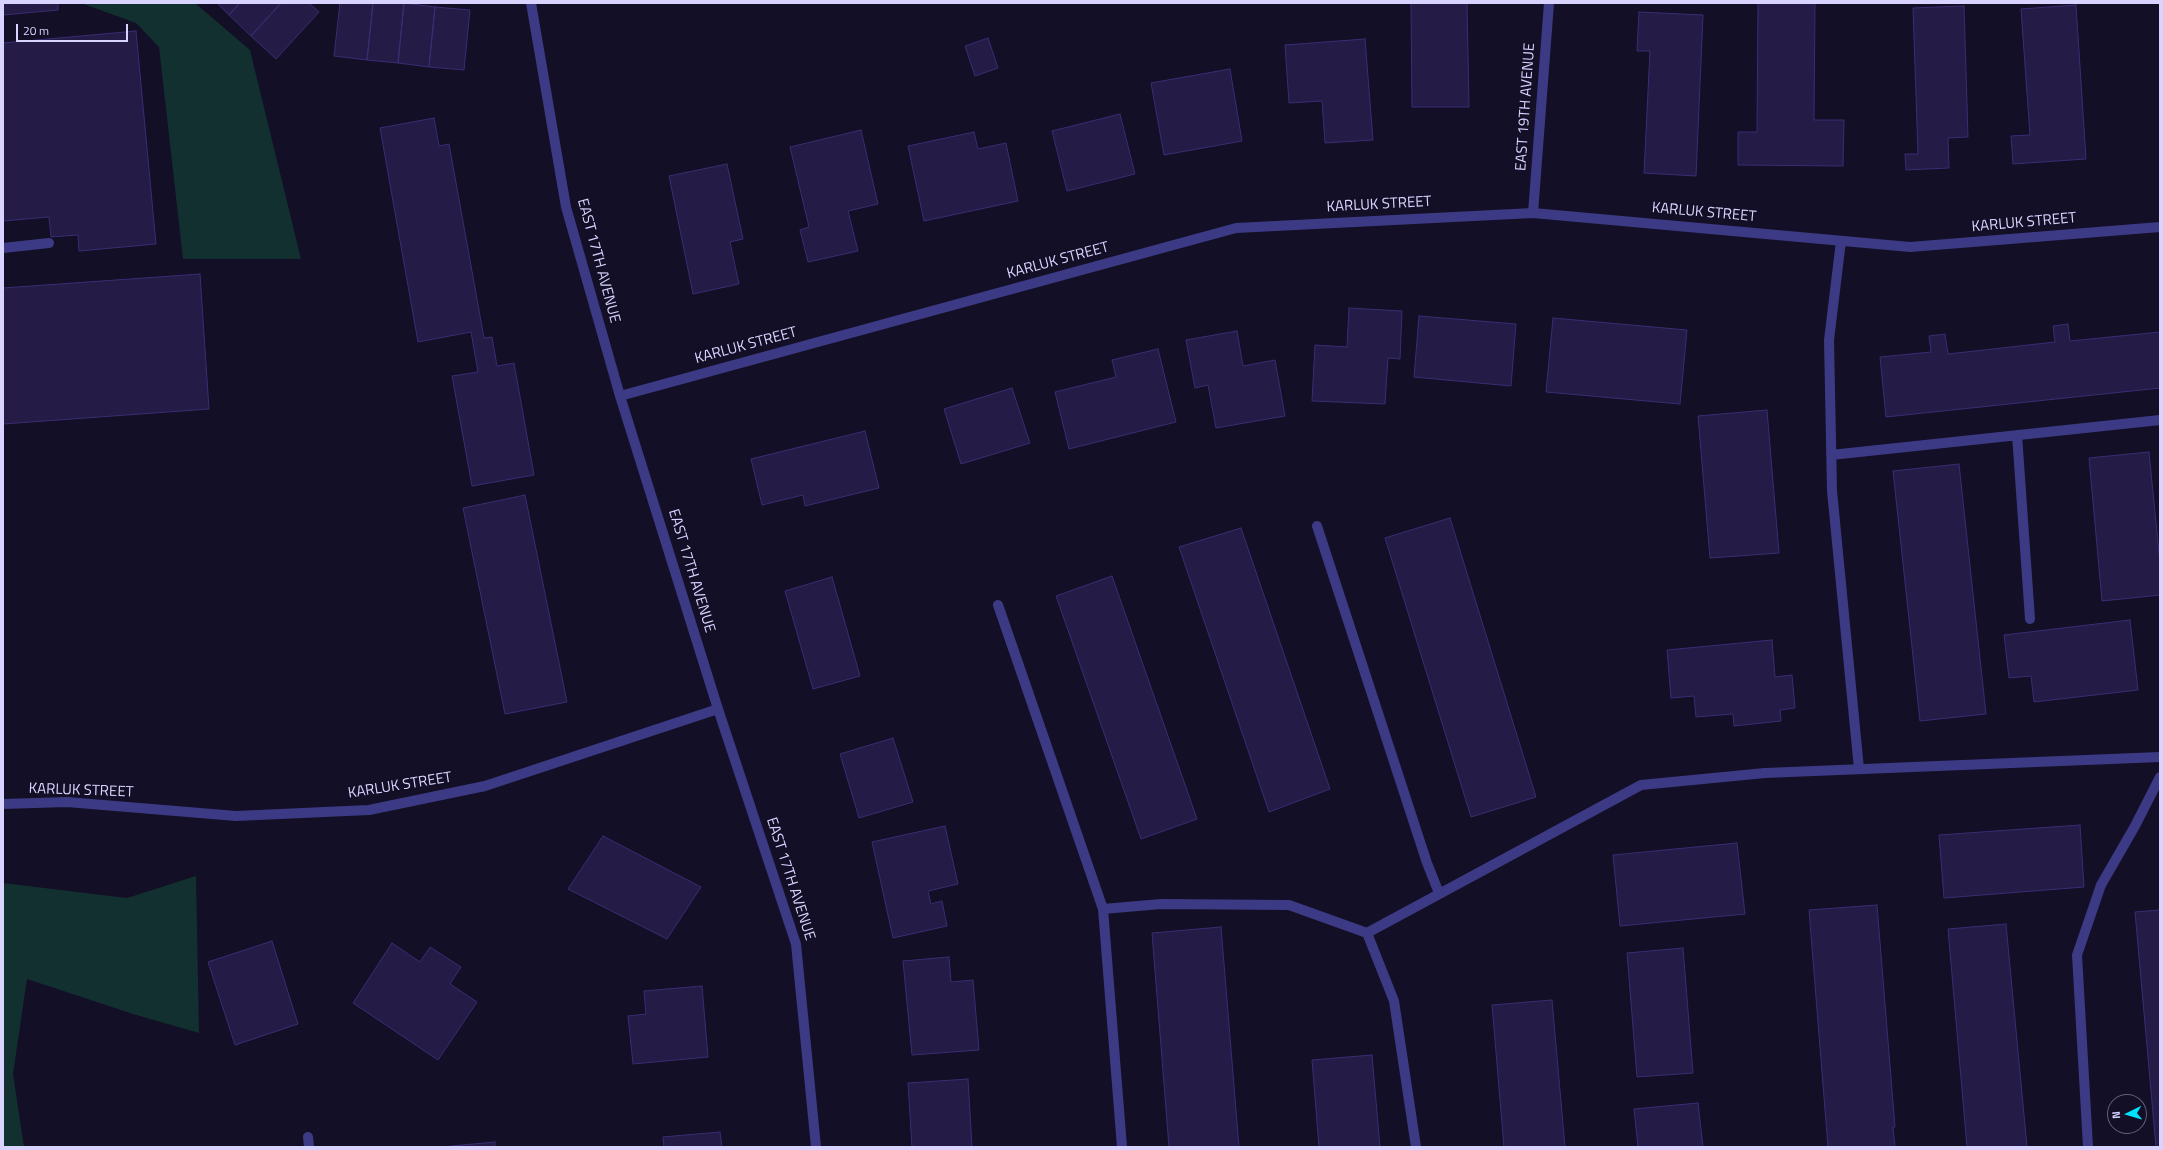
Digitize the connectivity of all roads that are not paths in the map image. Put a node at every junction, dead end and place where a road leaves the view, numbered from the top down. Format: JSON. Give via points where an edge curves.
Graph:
{"nodes":[{"id":1,"x":531,"y":3,"type":"edge"},
{"id":2,"x":1549,"y":3,"type":"edge"},
{"id":3,"x":1533,"y":213,"type":"junction"},
{"id":4,"x":2160,"y":227,"type":"edge"},
{"id":5,"x":1840,"y":241,"type":"junction"},
{"id":6,"x":49,"y":243,"type":"dead end"},
{"id":7,"x":3,"y":248,"type":"edge"},
{"id":8,"x":620,"y":396,"type":"junction"},
{"id":9,"x":2160,"y":420,"type":"edge"},
{"id":10,"x":2017,"y":435,"type":"junction"},
{"id":11,"x":1831,"y":454,"type":"junction"},
{"id":12,"x":1317,"y":526,"type":"dead end"},
{"id":13,"x":998,"y":605,"type":"dead end"},
{"id":14,"x":2030,"y":619,"type":"dead end"},
{"id":15,"x":718,"y":709,"type":"junction"},
{"id":16,"x":2160,"y":758,"type":"edge"},
{"id":17,"x":1859,"y":769,"type":"junction"},
{"id":18,"x":2160,"y":777,"type":"edge"},
{"id":19,"x":3,"y":804,"type":"edge"},
{"id":20,"x":1439,"y":893,"type":"junction"},
{"id":21,"x":1103,"y":910,"type":"junction"},
{"id":22,"x":1367,"y":932,"type":"junction"},
{"id":23,"x":816,"y":1147,"type":"edge"},
{"id":24,"x":1122,"y":1147,"type":"edge"},
{"id":25,"x":1416,"y":1147,"type":"edge"},
{"id":26,"x":2088,"y":1147,"type":"edge"}],
"edges":[{"from":1,"to":8,"type":"street","name":"EAST 17TH AVENUE","via":[[566,207]]},
{"from":2,"to":3,"type":"street","name":"EAST 19TH AVENUE"},
{"from":3,"to":5,"type":"street","name":"KARLUK STREET"},
{"from":3,"to":8,"type":"street","name":"KARLUK STREET","via":[[1236,228]]},
{"from":4,"to":5,"type":"street","name":"KARLUK STREET","via":[[1910,247]]},
{"from":5,"to":11,"type":"street","via":[[1829,340]]},
{"from":6,"to":7,"type":"street"},
{"from":8,"to":15,"type":"street","name":"EAST 17TH AVENUE"},
{"from":9,"to":10,"type":"street"},
{"from":10,"to":11,"type":"street"},
{"from":10,"to":14,"type":"street"},
{"from":11,"to":17,"type":"street","via":[[1832,491]]},
{"from":12,"to":20,"type":"street"},
{"from":13,"to":21,"type":"street"},
{"from":15,"to":19,"type":"street","name":"KARLUK STREET","via":[[485,786],[369,810],[236,816],[67,802]]},
{"from":15,"to":23,"type":"street","name":"EAST 17TH AVENUE","via":[[796,944]]},
{"from":16,"to":17,"type":"street"},
{"from":17,"to":20,"type":"street","via":[[1734,775],[1641,785]]},
{"from":18,"to":26,"type":"street","via":[[2101,885],[2077,955]]},
{"from":20,"to":22,"type":"street"},
{"from":21,"to":22,"type":"street","via":[[1161,904],[1289,905]]},
{"from":21,"to":24,"type":"street"},
{"from":22,"to":25,"type":"street","via":[[1394,1001]]}]}
